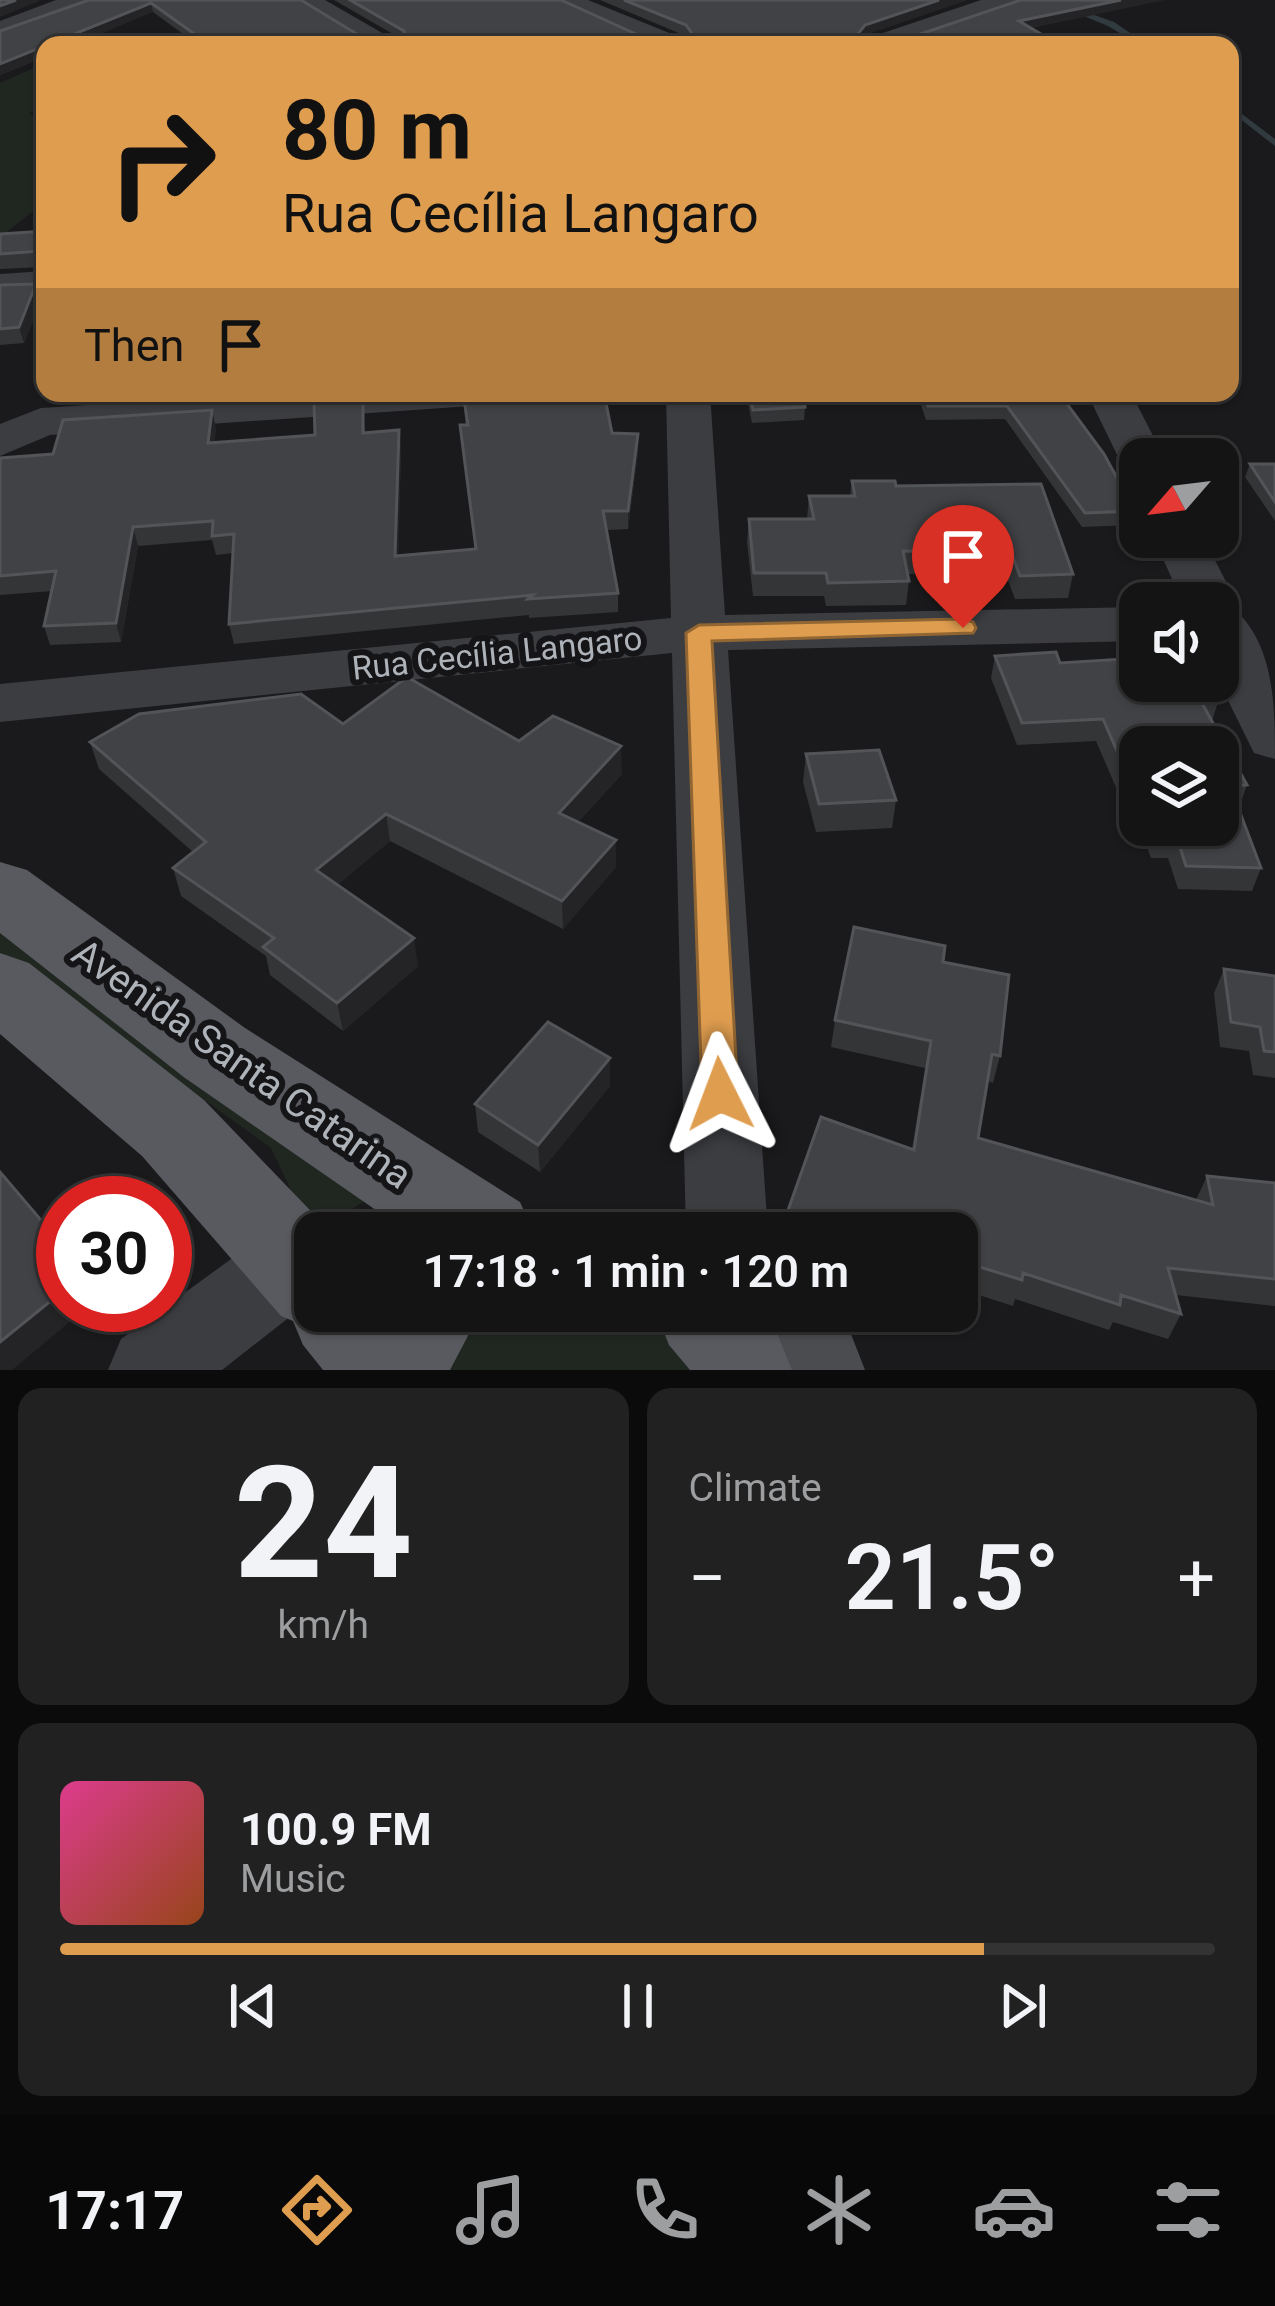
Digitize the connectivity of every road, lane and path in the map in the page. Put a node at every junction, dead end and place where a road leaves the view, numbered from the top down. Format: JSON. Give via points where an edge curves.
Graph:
{"nodes":[{"id":1,"x":80,"y":0,"type":"edge"},
{"id":2,"x":305,"y":0,"type":"edge"},
{"id":3,"x":564,"y":0,"type":"edge"},
{"id":4,"x":1007,"y":0,"type":"edge"},
{"id":5,"x":907,"y":7,"type":"edge"},
{"id":6,"x":941,"y":30,"type":"edge"},
{"id":7,"x":0,"y":31,"type":"edge"},
{"id":8,"x":372,"y":36,"type":"edge"},
{"id":9,"x":652,"y":36,"type":"edge"},
{"id":10,"x":36,"y":284,"type":"edge"},
{"id":11,"x":0,"y":286,"type":"edge"},
{"id":12,"x":0,"y":400,"type":"edge"},
{"id":13,"x":338,"y":402,"type":"edge"},
{"id":14,"x":688,"y":402,"type":"edge"},
{"id":15,"x":1113,"y":402,"type":"edge"},
{"id":16,"x":41,"y":422,"type":"junction"},
{"id":17,"x":1131,"y":438,"type":"edge"},
{"id":18,"x":0,"y":442,"type":"edge"},
{"id":19,"x":1119,"y":624,"type":"edge"},
{"id":20,"x":699,"y":633,"type":"junction"},
{"id":21,"x":1239,"y":665,"type":"edge"},
{"id":22,"x":0,"y":703,"type":"edge"},
{"id":23,"x":1275,"y":740,"type":"edge"},
{"id":24,"x":0,"y":891,"type":"edge"},
{"id":25,"x":0,"y":986,"type":"edge"},
{"id":26,"x":455,"y":1212,"type":"edge"},
{"id":27,"x":726,"y":1212,"type":"edge"},
{"id":28,"x":294,"y":1261,"type":"edge"},
{"id":29,"x":294,"y":1296,"type":"edge"},
{"id":30,"x":355,"y":1332,"type":"edge"},
{"id":31,"x":417,"y":1332,"type":"edge"},
{"id":32,"x":152,"y":1370,"type":"edge"},
{"id":33,"x":387,"y":1370,"type":"edge"},
{"id":34,"x":400,"y":1370,"type":"edge"}],
"edges":[{"from":1,"to":7,"type":"street"},
{"from":2,"to":8,"type":"street"},
{"from":3,"to":9,"type":"street"},
{"from":4,"to":6,"type":"street"},
{"from":5,"to":6,"type":"street"},
{"from":10,"to":11,"type":"street"},
{"from":12,"to":16,"type":"street"},
{"from":13,"to":16,"type":"street"},
{"from":14,"to":20,"type":"street"},
{"from":15,"to":17,"type":"street"},
{"from":16,"to":18,"type":"street"},
{"from":19,"to":20,"type":"street","name":"Rua Cecília Langaro"},
{"from":20,"to":22,"type":"street","name":"Rua Cecília Langaro"},
{"from":20,"to":27,"type":"street"},
{"from":21,"to":23,"type":"street"},
{"from":24,"to":26,"type":"main road","name":"Avenida Santa Catarina","via":[[215,1053]]},
{"from":25,"to":28,"type":"main road","via":[[173,1128]]},
{"from":29,"to":32,"type":"street"},
{"from":30,"to":33,"type":"main road"},
{"from":31,"to":34,"type":"main road"}]}
